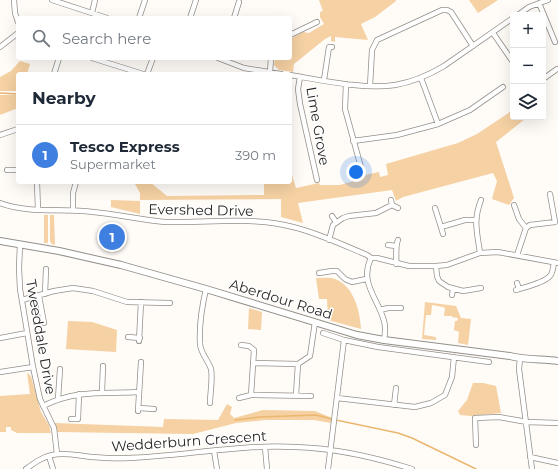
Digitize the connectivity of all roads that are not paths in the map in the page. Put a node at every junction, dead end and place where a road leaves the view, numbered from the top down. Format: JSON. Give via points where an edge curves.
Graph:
{"nodes":[{"id":1,"x":14,"y":0,"type":"edge"},
{"id":2,"x":52,"y":0,"type":"edge"},
{"id":3,"x":95,"y":0,"type":"edge"},
{"id":4,"x":145,"y":0,"type":"edge"},
{"id":5,"x":196,"y":0,"type":"edge"},
{"id":6,"x":548,"y":0,"type":"edge"},
{"id":7,"x":239,"y":2,"type":"dead end"},
{"id":8,"x":539,"y":3,"type":"junction"},
{"id":9,"x":523,"y":12,"type":"edge"},
{"id":10,"x":92,"y":13,"type":"junction"},
{"id":11,"x":16,"y":16,"type":"edge"},
{"id":12,"x":101,"y":16,"type":"edge"},
{"id":13,"x":140,"y":16,"type":"edge"},
{"id":14,"x":191,"y":16,"type":"edge"},
{"id":15,"x":235,"y":16,"type":"edge"},
{"id":16,"x":510,"y":20,"type":"edge"},
{"id":17,"x":317,"y":22,"type":"dead end"},
{"id":18,"x":493,"y":33,"type":"junction"},
{"id":19,"x":292,"y":34,"type":"edge"},
{"id":20,"x":16,"y":35,"type":"edge"},
{"id":21,"x":555,"y":42,"type":"dead end"},
{"id":22,"x":473,"y":46,"type":"junction"},
{"id":23,"x":0,"y":47,"type":"edge"},
{"id":24,"x":328,"y":47,"type":"dead end"},
{"id":25,"x":510,"y":58,"type":"edge"},
{"id":26,"x":58,"y":60,"type":"edge"},
{"id":27,"x":98,"y":60,"type":"edge"},
{"id":28,"x":151,"y":60,"type":"edge"},
{"id":29,"x":225,"y":60,"type":"edge"},
{"id":30,"x":271,"y":60,"type":"edge"},
{"id":31,"x":244,"y":68,"type":"junction"},
{"id":32,"x":557,"y":69,"type":"edge"},
{"id":33,"x":55,"y":72,"type":"edge"},
{"id":34,"x":136,"y":72,"type":"edge"},
{"id":35,"x":148,"y":72,"type":"edge"},
{"id":36,"x":243,"y":72,"type":"edge"},
{"id":37,"x":270,"y":72,"type":"joint"},
{"id":38,"x":292,"y":75,"type":"edge"},
{"id":39,"x":300,"y":77,"type":"junction"},
{"id":40,"x":546,"y":77,"type":"edge"},
{"id":41,"x":421,"y":78,"type":"junction"},
{"id":42,"x":324,"y":80,"type":"junction"},
{"id":43,"x":346,"y":84,"type":"junction"},
{"id":44,"x":370,"y":86,"type":"junction"},
{"id":45,"x":503,"y":88,"type":"dead end"},
{"id":46,"x":438,"y":124,"type":"junction"},
{"id":47,"x":16,"y":130,"type":"edge"},
{"id":48,"x":0,"y":135,"type":"edge"},
{"id":49,"x":353,"y":141,"type":"junction"},
{"id":50,"x":16,"y":169,"type":"edge"},
{"id":51,"x":7,"y":170,"type":"dead end"},
{"id":52,"x":362,"y":171,"type":"dead end"},
{"id":53,"x":317,"y":180,"type":"dead end"},
{"id":54,"x":38,"y":184,"type":"edge"},
{"id":55,"x":76,"y":184,"type":"edge"},
{"id":56,"x":550,"y":194,"type":"dead end"},
{"id":57,"x":481,"y":200,"type":"dead end"},
{"id":58,"x":0,"y":203,"type":"edge"},
{"id":59,"x":514,"y":205,"type":"dead end"},
{"id":60,"x":398,"y":208,"type":"dead end"},
{"id":61,"x":436,"y":208,"type":"dead end"},
{"id":62,"x":38,"y":210,"type":"junction"},
{"id":63,"x":73,"y":210,"type":"junction"},
{"id":64,"x":332,"y":216,"type":"dead end"},
{"id":65,"x":475,"y":220,"type":"junction"},
{"id":66,"x":336,"y":222,"type":"junction"},
{"id":67,"x":441,"y":227,"type":"junction"},
{"id":68,"x":526,"y":228,"type":"junction"},
{"id":69,"x":443,"y":234,"type":"dead end"},
{"id":70,"x":329,"y":240,"type":"junction"},
{"id":71,"x":398,"y":240,"type":"dead end"},
{"id":72,"x":0,"y":241,"type":"edge"},
{"id":73,"x":20,"y":244,"type":"junction"},
{"id":74,"x":388,"y":245,"type":"dead end"},
{"id":75,"x":396,"y":246,"type":"junction"},
{"id":76,"x":480,"y":253,"type":"junction"},
{"id":77,"x":517,"y":255,"type":"junction"},
{"id":78,"x":372,"y":258,"type":"junction"},
{"id":79,"x":556,"y":263,"type":"edge"},
{"id":80,"x":396,"y":264,"type":"junction"},
{"id":81,"x":436,"y":266,"type":"junction"},
{"id":82,"x":46,"y":269,"type":"dead end"},
{"id":83,"x":319,"y":273,"type":"dead end"},
{"id":84,"x":366,"y":279,"type":"junction"},
{"id":85,"x":517,"y":282,"type":"dead end"},
{"id":86,"x":481,"y":288,"type":"dead end"},
{"id":87,"x":206,"y":289,"type":"junction"},
{"id":88,"x":454,"y":289,"type":"junction"},
{"id":89,"x":45,"y":294,"type":"junction"},
{"id":90,"x":452,"y":295,"type":"dead end"},
{"id":91,"x":39,"y":296,"type":"junction"},
{"id":92,"x":22,"y":300,"type":"junction"},
{"id":93,"x":142,"y":302,"type":"junction"},
{"id":94,"x":170,"y":302,"type":"dead end"},
{"id":95,"x":401,"y":308,"type":"dead end"},
{"id":96,"x":380,"y":310,"type":"junction"},
{"id":97,"x":315,"y":322,"type":"junction"},
{"id":98,"x":44,"y":323,"type":"dead end"},
{"id":99,"x":27,"y":333,"type":"junction"},
{"id":100,"x":323,"y":333,"type":"dead end"},
{"id":101,"x":128,"y":337,"type":"dead end"},
{"id":102,"x":0,"y":338,"type":"edge"},
{"id":103,"x":344,"y":340,"type":"junction"},
{"id":104,"x":384,"y":340,"type":"junction"},
{"id":105,"x":241,"y":345,"type":"dead end"},
{"id":106,"x":477,"y":352,"type":"junction"},
{"id":107,"x":454,"y":357,"type":"junction"},
{"id":108,"x":520,"y":358,"type":"junction"},
{"id":109,"x":477,"y":360,"type":"junction"},
{"id":110,"x":558,"y":361,"type":"edge"},
{"id":111,"x":141,"y":362,"type":"dead end"},
{"id":112,"x":489,"y":362,"type":"dead end"},
{"id":113,"x":253,"y":363,"type":"junction"},
{"id":114,"x":298,"y":364,"type":"junction"},
{"id":115,"x":104,"y":366,"type":"dead end"},
{"id":116,"x":33,"y":367,"type":"junction"},
{"id":117,"x":60,"y":370,"type":"dead end"},
{"id":118,"x":0,"y":372,"type":"edge"},
{"id":119,"x":396,"y":388,"type":"dead end"},
{"id":120,"x":102,"y":392,"type":"junction"},
{"id":121,"x":139,"y":392,"type":"junction"},
{"id":122,"x":79,"y":394,"type":"junction"},
{"id":123,"x":251,"y":395,"type":"junction"},
{"id":124,"x":296,"y":395,"type":"junction"},
{"id":125,"x":311,"y":396,"type":"dead end"},
{"id":126,"x":239,"y":398,"type":"dead end"},
{"id":127,"x":337,"y":398,"type":"junction"},
{"id":128,"x":58,"y":400,"type":"junction"},
{"id":129,"x":210,"y":403,"type":"dead end"},
{"id":130,"x":394,"y":405,"type":"junction"},
{"id":131,"x":43,"y":406,"type":"junction"},
{"id":132,"x":154,"y":409,"type":"dead end"},
{"id":133,"x":70,"y":419,"type":"dead end"},
{"id":134,"x":526,"y":422,"type":"junction"},
{"id":135,"x":558,"y":423,"type":"edge"},
{"id":136,"x":476,"y":446,"type":"dead end"},
{"id":137,"x":266,"y":447,"type":"junction"},
{"id":138,"x":330,"y":450,"type":"junction"},
{"id":139,"x":214,"y":451,"type":"junction"},
{"id":140,"x":57,"y":454,"type":"junction"},
{"id":141,"x":49,"y":456,"type":"junction"},
{"id":142,"x":530,"y":457,"type":"junction"},
{"id":143,"x":391,"y":462,"type":"junction"},
{"id":144,"x":558,"y":463,"type":"edge"},
{"id":145,"x":26,"y":469,"type":"edge"},
{"id":146,"x":53,"y":469,"type":"edge"},
{"id":147,"x":217,"y":469,"type":"edge"},
{"id":148,"x":266,"y":469,"type":"edge"},
{"id":149,"x":328,"y":469,"type":"edge"},
{"id":150,"x":391,"y":469,"type":"edge"},
{"id":151,"x":412,"y":469,"type":"edge"},
{"id":152,"x":532,"y":469,"type":"edge"}],
"edges":[{"from":1,"to":11,"type":"street"},
{"from":2,"to":10,"type":"street"},
{"from":3,"to":10,"type":"street"},
{"from":4,"to":13,"type":"street"},
{"from":5,"to":14,"type":"street"},
{"from":6,"to":8,"type":"street"},
{"from":7,"to":15,"type":"street"},
{"from":8,"to":9,"type":"street"},
{"from":8,"to":21,"type":"street"},
{"from":10,"to":12,"type":"street"},
{"from":16,"to":18,"type":"street"},
{"from":17,"to":19,"type":"street"},
{"from":18,"to":22,"type":"street"},
{"from":18,"to":25,"type":"street"},
{"from":20,"to":23,"type":"street"},
{"from":22,"to":41,"type":"street"},
{"from":22,"to":44,"type":"street","via":[[451,12],[442,10],[377,40],[372,50]]},
{"from":24,"to":42,"type":"street"},
{"from":26,"to":33,"type":"street"},
{"from":27,"to":34,"type":"street"},
{"from":28,"to":35,"type":"street"},
{"from":29,"to":31,"type":"street"},
{"from":30,"to":37,"type":"street"},
{"from":31,"to":36,"type":"street"},
{"from":31,"to":37,"type":"street"},
{"from":32,"to":40,"type":"street"},
{"from":38,"to":39,"type":"street"},
{"from":39,"to":42,"type":"street"},
{"from":39,"to":53,"type":"street","name":"Lime Grove","via":[[300,104]]},
{"from":41,"to":44,"type":"street","via":[[394,85]]},
{"from":41,"to":46,"type":"street"},
{"from":42,"to":43,"type":"street"},
{"from":43,"to":44,"type":"street"},
{"from":43,"to":49,"type":"street","via":[[345,109]]},
{"from":45,"to":46,"type":"street","via":[[470,110]]},
{"from":46,"to":49,"type":"street","via":[[397,135]]},
{"from":47,"to":48,"type":"street"},
{"from":49,"to":52,"type":"street"},
{"from":50,"to":51,"type":"street"},
{"from":54,"to":62,"type":"street"},
{"from":55,"to":63,"type":"street"},
{"from":56,"to":68,"type":"street","via":[[556,224],[530,225]]},
{"from":57,"to":65,"type":"street"},
{"from":58,"to":62,"type":"street","name":"Evershed Drive"},
{"from":59,"to":68,"type":"street","via":[[519,220]]},
{"from":60,"to":66,"type":"street","via":[[391,203],[376,213],[349,216]]},
{"from":61,"to":67,"type":"street"},
{"from":62,"to":63,"type":"street","name":"Evershed Drive"},
{"from":63,"to":70,"type":"street","name":"Evershed Drive","via":[[166,222],[272,223],[293,227]]},
{"from":64,"to":66,"type":"street"},
{"from":65,"to":67,"type":"street","via":[[465,220]]},
{"from":65,"to":76,"type":"street"},
{"from":66,"to":70,"type":"street"},
{"from":67,"to":69,"type":"street"},
{"from":68,"to":77,"type":"street"},
{"from":70,"to":78,"type":"street","name":"Evershed Drive"},
{"from":71,"to":75,"type":"street"},
{"from":72,"to":73,"type":"main road","name":"Aberdour Road"},
{"from":73,"to":87,"type":"main road","name":"Aberdour Road","via":[[121,265]]},
{"from":73,"to":92,"type":"street","name":"Tweeddale Drive","via":[[19,273]]},
{"from":74,"to":75,"type":"street"},
{"from":75,"to":80,"type":"street"},
{"from":76,"to":77,"type":"street","name":"Evershed Drive"},
{"from":76,"to":81,"type":"street","name":"Evershed Drive","via":[[448,265]]},
{"from":77,"to":79,"type":"street","name":"Evershed Drive"},
{"from":78,"to":80,"type":"street","name":"Evershed Drive"},
{"from":78,"to":84,"type":"street"},
{"from":79,"to":85,"type":"street","via":[[548,277],[518,290]]},
{"from":80,"to":81,"type":"street","name":"Evershed Drive"},
{"from":81,"to":88,"type":"street","via":[[439,281]]},
{"from":82,"to":89,"type":"street"},
{"from":83,"to":84,"type":"street","via":[[337,271],[352,282]]},
{"from":84,"to":96,"type":"street"},
{"from":86,"to":88,"type":"street","via":[[463,292]]},
{"from":87,"to":97,"type":"main road","name":"Aberdour Road"},
{"from":87,"to":129,"type":"street","via":[[202,306],[200,344],[212,374]]},
{"from":88,"to":90,"type":"street"},
{"from":89,"to":91,"type":"street"},
{"from":89,"to":93,"type":"street","via":[[63,289],[82,288],[122,301]]},
{"from":91,"to":92,"type":"street"},
{"from":91,"to":98,"type":"street"},
{"from":92,"to":99,"type":"street","name":"Tweeddale Drive"},
{"from":93,"to":94,"type":"street"},
{"from":93,"to":101,"type":"street","via":[[140,339]]},
{"from":95,"to":96,"type":"street"},
{"from":96,"to":104,"type":"street","via":[[385,321]]},
{"from":97,"to":104,"type":"main road","name":"Aberdour Road"},
{"from":97,"to":114,"type":"street","via":[[311,354]]},
{"from":99,"to":102,"type":"street"},
{"from":99,"to":116,"type":"street","name":"Tweeddale Drive"},
{"from":100,"to":103,"type":"street","name":"Aberdour Road"},
{"from":103,"to":107,"type":"street","name":"Aberdour Road"},
{"from":103,"to":127,"type":"street"},
{"from":104,"to":106,"type":"main road","name":"Aberdour Road"},
{"from":105,"to":113,"type":"street","via":[[254,350]]},
{"from":106,"to":108,"type":"main road","name":"Aberdour Road"},
{"from":106,"to":109,"type":"street"},
{"from":107,"to":109,"type":"street","name":"Aberdour Road"},
{"from":107,"to":130,"type":"street","via":[[452,377],[445,395],[431,403],[415,407]]},
{"from":108,"to":110,"type":"main road","name":"Aberdour Road"},
{"from":108,"to":134,"type":"street","via":[[519,369]]},
{"from":109,"to":112,"type":"street","name":"Aberdour Road"},
{"from":111,"to":121,"type":"street"},
{"from":113,"to":114,"type":"street"},
{"from":113,"to":123,"type":"street"},
{"from":114,"to":124,"type":"street"},
{"from":115,"to":120,"type":"street"},
{"from":116,"to":118,"type":"street"},
{"from":116,"to":131,"type":"street","name":"Tweeddale Drive"},
{"from":117,"to":128,"type":"street"},
{"from":119,"to":130,"type":"street"},
{"from":120,"to":121,"type":"street"},
{"from":120,"to":122,"type":"street"},
{"from":121,"to":132,"type":"street","via":[[138,410]]},
{"from":122,"to":128,"type":"street"},
{"from":122,"to":133,"type":"street","via":[[78,419]]},
{"from":123,"to":124,"type":"street"},
{"from":123,"to":126,"type":"street"},
{"from":124,"to":125,"type":"street"},
{"from":127,"to":130,"type":"street"},
{"from":127,"to":138,"type":"street"},
{"from":128,"to":131,"type":"street"},
{"from":131,"to":140,"type":"street","name":"Tweeddale Drive","via":[[54,428]]},
{"from":134,"to":135,"type":"street"},
{"from":134,"to":136,"type":"street","via":[[499,417],[475,418]]},
{"from":134,"to":142,"type":"street"},
{"from":137,"to":138,"type":"street","name":"Wedderburn Crescent","via":[[295,446]]},
{"from":137,"to":139,"type":"street","name":"Wedderburn Crescent"},
{"from":137,"to":148,"type":"street"},
{"from":138,"to":143,"type":"street","name":"Wedderburn Crescent"},
{"from":138,"to":149,"type":"street"},
{"from":139,"to":140,"type":"street","name":"Wedderburn Crescent","via":[[128,458]]},
{"from":139,"to":147,"type":"street"},
{"from":140,"to":141,"type":"street","name":"Wedderburn Crescent"},
{"from":141,"to":145,"type":"street","name":"Wedderburn Crescent"},
{"from":141,"to":146,"type":"street"},
{"from":142,"to":144,"type":"street"},
{"from":142,"to":152,"type":"street"},
{"from":143,"to":150,"type":"street"},
{"from":143,"to":151,"type":"street","name":"Wedderburn Crescent"}]}
